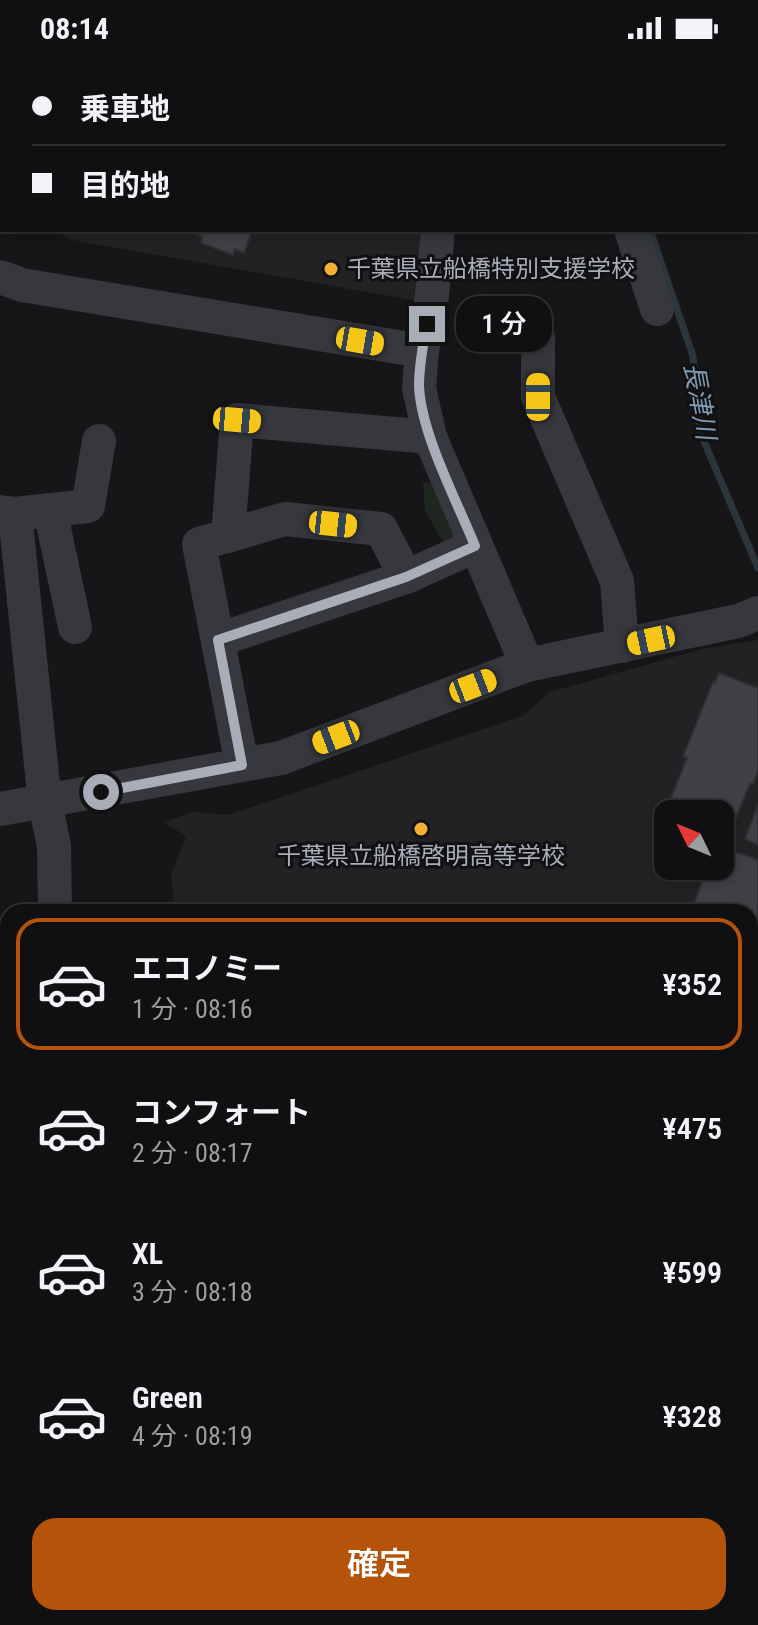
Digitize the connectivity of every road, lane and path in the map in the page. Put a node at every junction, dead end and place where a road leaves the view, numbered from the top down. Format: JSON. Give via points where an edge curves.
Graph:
{"nodes":[{"id":1,"x":438,"y":232,"type":"edge"},
{"id":2,"x":632,"y":232,"type":"edge"},
{"id":3,"x":0,"y":277,"type":"edge"},
{"id":4,"x":657,"y":309,"type":"dead end"},
{"id":5,"x":538,"y":338,"type":"dead end"},
{"id":6,"x":422,"y":351,"type":"junction"},
{"id":7,"x":430,"y":437,"type":"junction"},
{"id":8,"x":99,"y":441,"type":"dead end"},
{"id":9,"x":50,"y":510,"type":"junction"},
{"id":10,"x":8,"y":513,"type":"edge"},
{"id":11,"x":228,"y":536,"type":"junction"},
{"id":12,"x":475,"y":546,"type":"junction"},
{"id":13,"x":406,"y":577,"type":"junction"},
{"id":14,"x":758,"y":613,"type":"edge"},
{"id":15,"x":75,"y":627,"type":"dead end"},
{"id":16,"x":218,"y":640,"type":"junction"},
{"id":17,"x":622,"y":646,"type":"junction"},
{"id":18,"x":527,"y":665,"type":"junction"},
{"id":19,"x":242,"y":765,"type":"junction"},
{"id":20,"x":45,"y":803,"type":"junction"},
{"id":21,"x":0,"y":809,"type":"edge"},
{"id":22,"x":55,"y":904,"type":"edge"}],
"edges":[{"from":1,"to":6,"type":"street"},
{"from":2,"to":4,"type":"street"},
{"from":3,"to":6,"type":"street","via":[[22,285]]},
{"from":5,"to":17,"type":"street","via":[[538,397],[617,581]]},
{"from":6,"to":7,"type":"street","via":[[419,388]]},
{"from":7,"to":11,"type":"street","via":[[237,420]]},
{"from":7,"to":12,"type":"street"},
{"from":8,"to":9,"type":"street","via":[[88,506]]},
{"from":9,"to":10,"type":"street"},
{"from":9,"to":15,"type":"street"},
{"from":10,"to":20,"type":"street"},
{"from":11,"to":13,"type":"street","via":[[285,519],[381,529]]},
{"from":11,"to":16,"type":"street","via":[[199,544]]},
{"from":12,"to":13,"type":"street"},
{"from":12,"to":18,"type":"street"},
{"from":13,"to":16,"type":"street"},
{"from":14,"to":17,"type":"street"},
{"from":16,"to":19,"type":"street"},
{"from":17,"to":18,"type":"street"},
{"from":18,"to":19,"type":"street","via":[[281,758]]},
{"from":19,"to":20,"type":"street"},
{"from":20,"to":21,"type":"street"},
{"from":20,"to":22,"type":"street","via":[[54,846]]}]}
